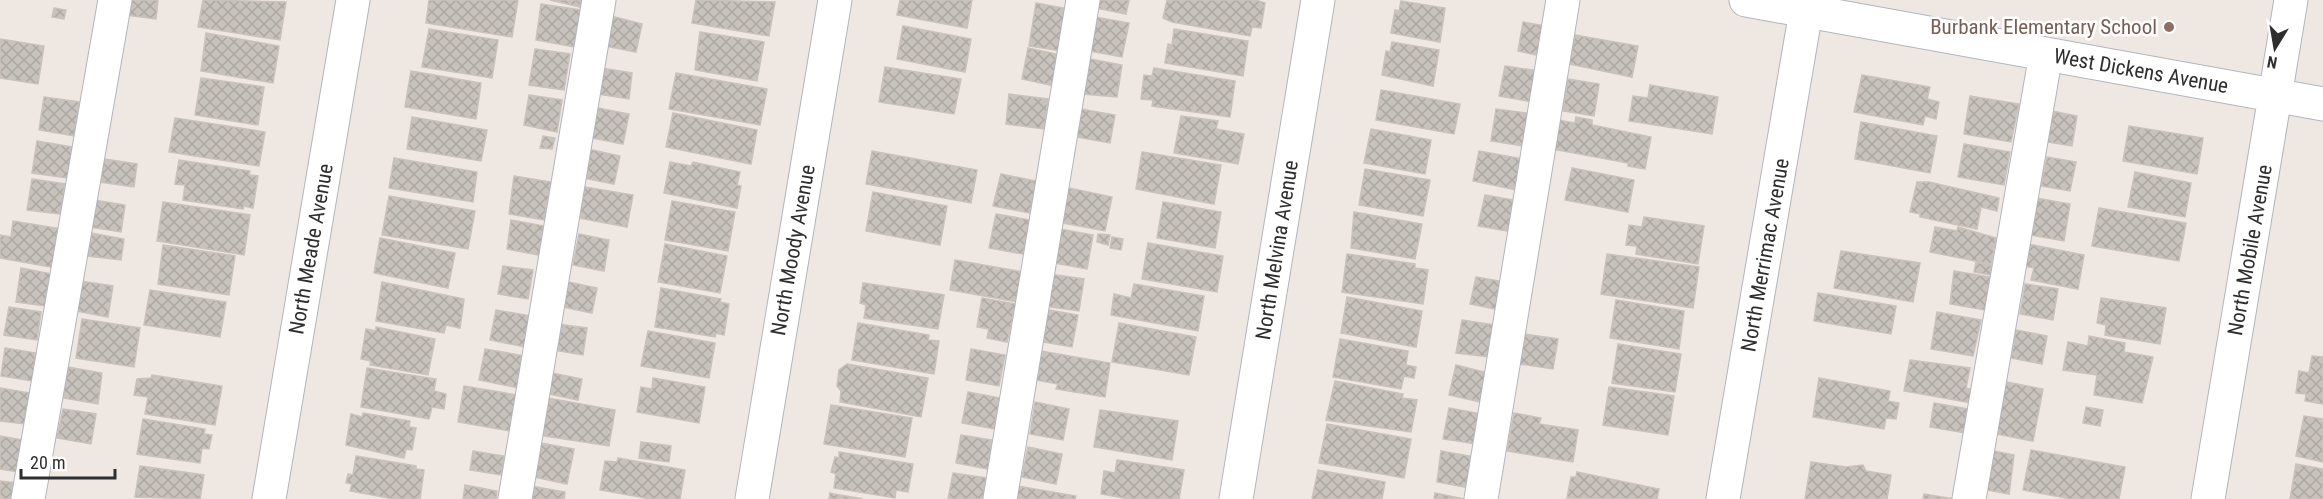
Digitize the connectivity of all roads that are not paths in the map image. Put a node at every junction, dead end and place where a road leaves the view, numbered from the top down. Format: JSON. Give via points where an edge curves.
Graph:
{"nodes":[{"id":1,"x":115,"y":0,"type":"edge"},
{"id":2,"x":353,"y":0,"type":"edge"},
{"id":3,"x":599,"y":0,"type":"edge"},
{"id":4,"x":835,"y":0,"type":"edge"},
{"id":5,"x":1083,"y":0,"type":"edge"},
{"id":6,"x":1318,"y":0,"type":"edge"},
{"id":7,"x":1563,"y":0,"type":"edge"},
{"id":8,"x":1746,"y":0,"type":"edge"},
{"id":9,"x":2291,"y":0,"type":"edge"},
{"id":10,"x":1806,"y":11,"type":"junction"},
{"id":11,"x":2046,"y":54,"type":"junction"},
{"id":12,"x":2276,"y":95,"type":"junction"},
{"id":13,"x":2323,"y":104,"type":"edge"},
{"id":14,"x":28,"y":499,"type":"edge"},
{"id":15,"x":269,"y":499,"type":"edge"},
{"id":16,"x":515,"y":499,"type":"edge"},
{"id":17,"x":752,"y":499,"type":"edge"},
{"id":18,"x":1000,"y":499,"type":"edge"},
{"id":19,"x":1236,"y":499,"type":"edge"},
{"id":20,"x":1481,"y":499,"type":"edge"},
{"id":21,"x":1723,"y":499,"type":"edge"},
{"id":22,"x":1969,"y":499,"type":"edge"},
{"id":23,"x":2208,"y":499,"type":"edge"}],
"edges":[{"from":1,"to":14,"type":"street"},
{"from":2,"to":15,"type":"street","name":"North Meade Avenue"},
{"from":3,"to":16,"type":"street"},
{"from":4,"to":17,"type":"street","name":"North Moody Avenue"},
{"from":5,"to":18,"type":"street"},
{"from":6,"to":19,"type":"street","name":"North Melvina Avenue"},
{"from":7,"to":20,"type":"street"},
{"from":8,"to":10,"type":"street","name":"West Dickens Avenue"},
{"from":9,"to":12,"type":"street","name":"North Mobile Avenue"},
{"from":10,"to":11,"type":"street","name":"West Dickens Avenue"},
{"from":10,"to":21,"type":"street","name":"North Merrimac Avenue"},
{"from":11,"to":12,"type":"street","name":"West Dickens Avenue"},
{"from":11,"to":22,"type":"street"},
{"from":12,"to":13,"type":"street","name":"West Dickens Avenue"},
{"from":12,"to":23,"type":"street","name":"North Mobile Avenue"}]}
